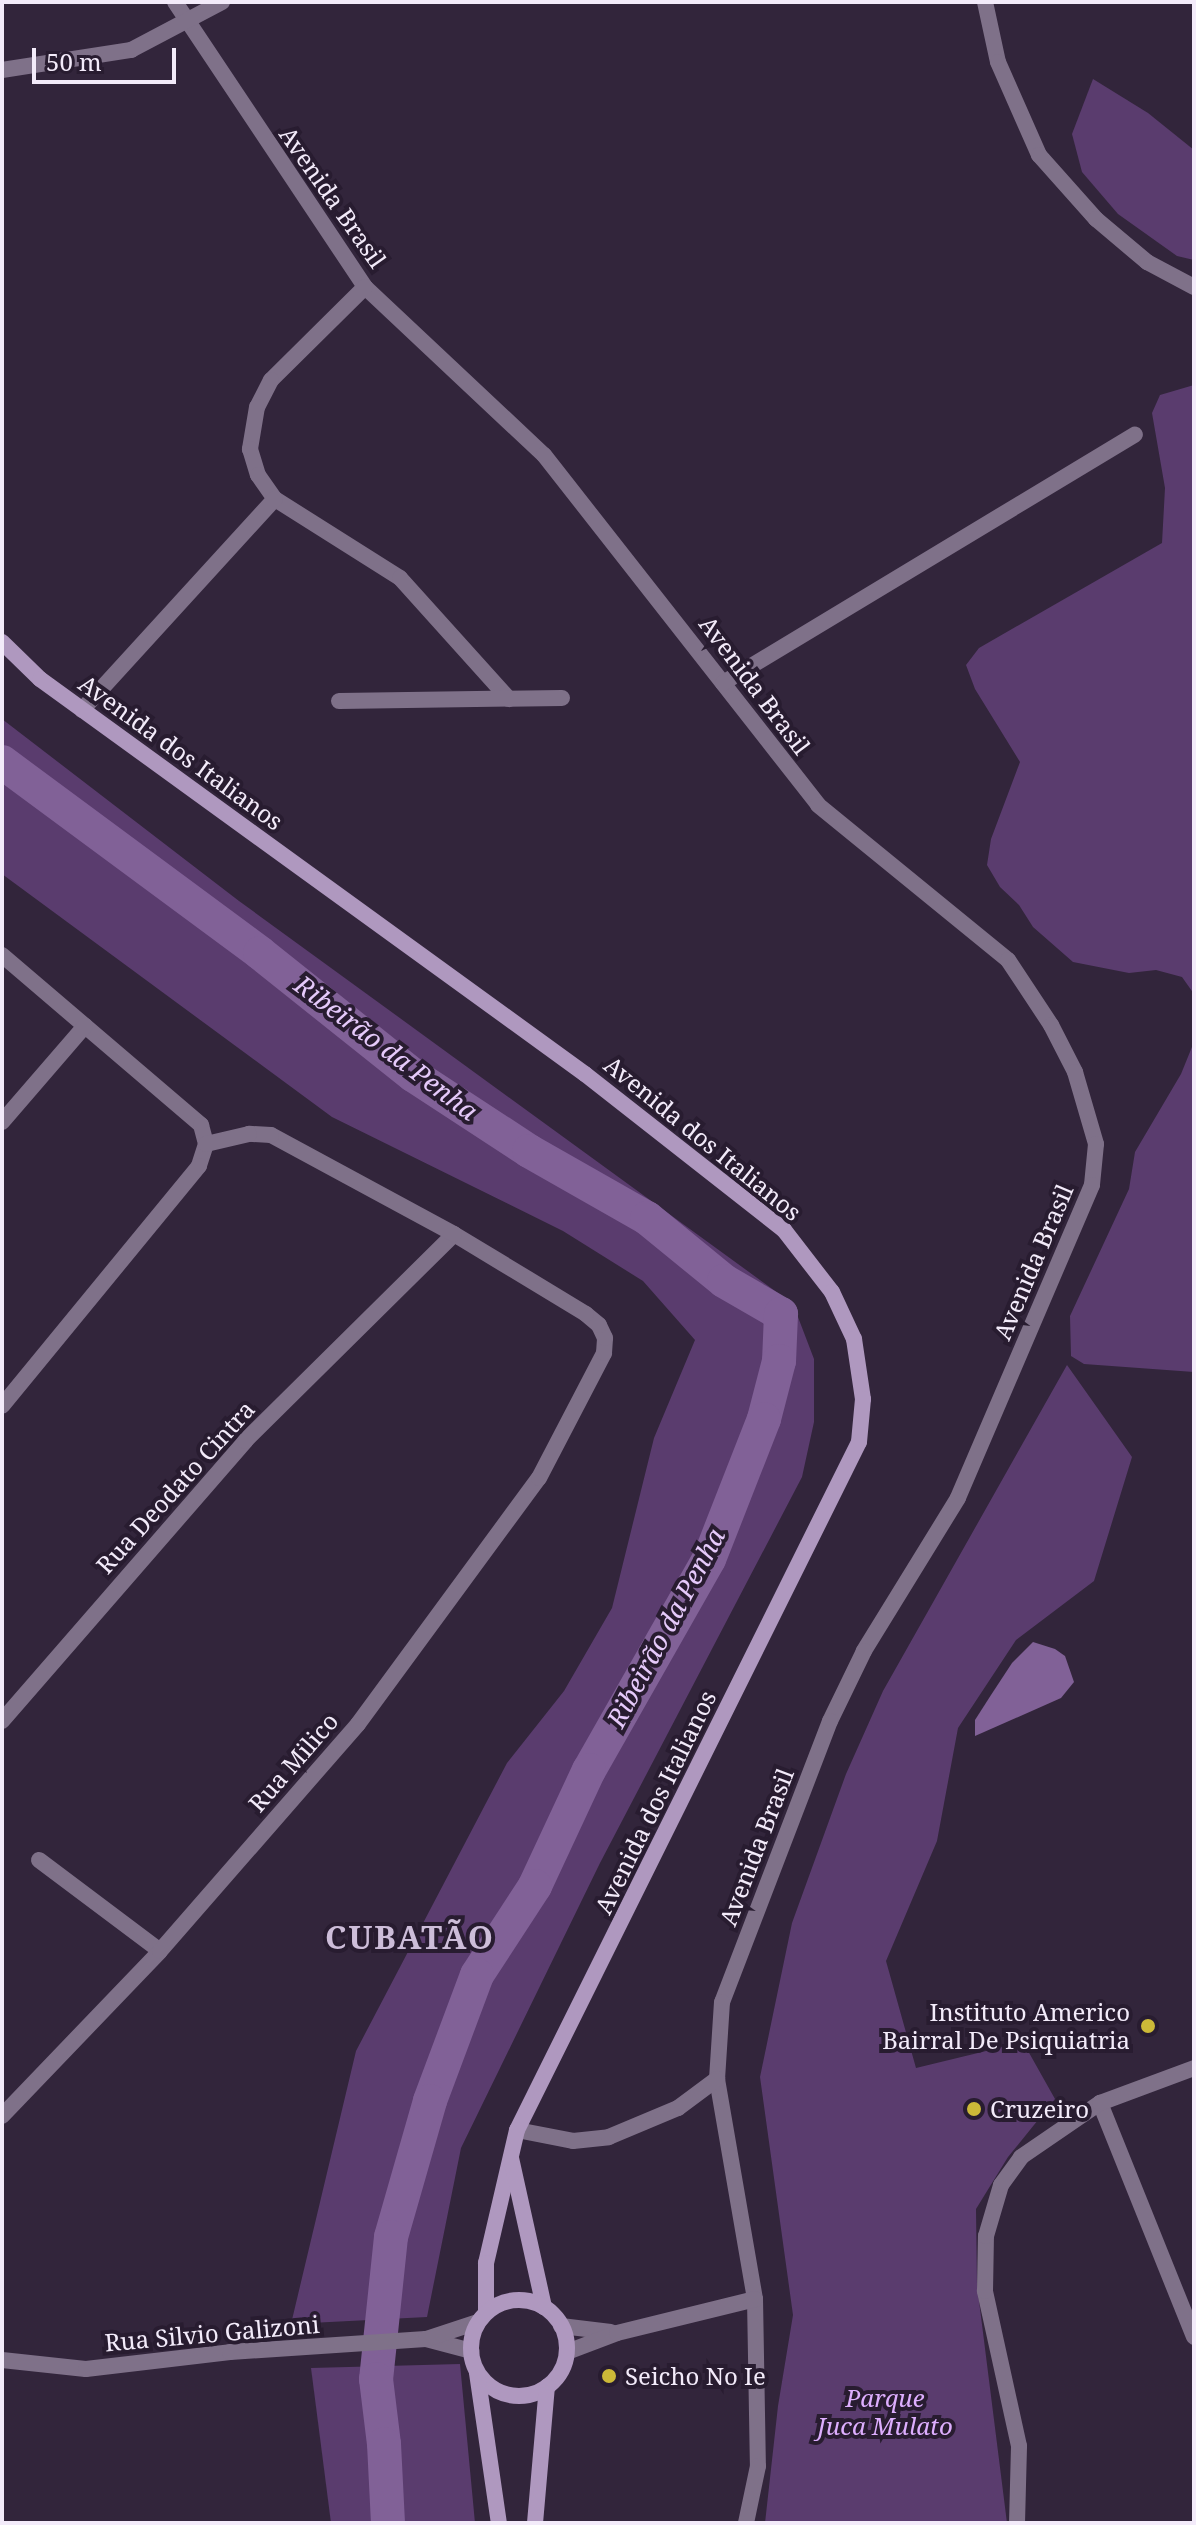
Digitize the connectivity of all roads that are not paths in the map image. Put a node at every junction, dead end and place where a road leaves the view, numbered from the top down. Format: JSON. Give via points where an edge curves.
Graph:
{"nodes":[{"id":1,"x":175,"y":2,"type":"edge"},
{"id":2,"x":222,"y":2,"type":"edge"},
{"id":3,"x":985,"y":2,"type":"edge"},
{"id":4,"x":185,"y":22,"type":"junction"},
{"id":5,"x":2,"y":70,"type":"edge"},
{"id":6,"x":365,"y":287,"type":"junction"},
{"id":7,"x":1194,"y":287,"type":"edge"},
{"id":8,"x":1135,"y":434,"type":"dead end"},
{"id":9,"x":275,"y":499,"type":"junction"},
{"id":10,"x":2,"y":642,"type":"edge"},
{"id":11,"x":723,"y":683,"type":"junction"},
{"id":12,"x":562,"y":698,"type":"dead end"},
{"id":13,"x":509,"y":699,"type":"junction"},
{"id":14,"x":339,"y":701,"type":"dead end"},
{"id":15,"x":82,"y":710,"type":"junction"},
{"id":16,"x":2,"y":955,"type":"edge"},
{"id":17,"x":85,"y":1026,"type":"junction"},
{"id":18,"x":2,"y":1122,"type":"edge"},
{"id":19,"x":206,"y":1144,"type":"junction"},
{"id":20,"x":454,"y":1234,"type":"junction"},
{"id":21,"x":2,"y":1406,"type":"edge"},
{"id":22,"x":2,"y":1721,"type":"edge"},
{"id":23,"x":39,"y":1860,"type":"dead end"},
{"id":24,"x":160,"y":1951,"type":"junction"},
{"id":25,"x":1194,"y":2068,"type":"edge"},
{"id":26,"x":717,"y":2079,"type":"junction"},
{"id":27,"x":1100,"y":2103,"type":"junction"},
{"id":28,"x":2,"y":2116,"type":"edge"},
{"id":29,"x":517,"y":2130,"type":"junction"},
{"id":30,"x":509,"y":2153,"type":"junction"},
{"id":31,"x":755,"y":2299,"type":"junction"},
{"id":32,"x":544,"y":2307,"type":"junction"},
{"id":33,"x":482,"y":2317,"type":"junction"},
{"id":34,"x":561,"y":2326,"type":"junction"},
{"id":35,"x":617,"y":2333,"type":"junction"},
{"id":36,"x":1194,"y":2337,"type":"edge"},
{"id":37,"x":426,"y":2339,"type":"junction"},
{"id":38,"x":471,"y":2351,"type":"junction"},
{"id":39,"x":567,"y":2352,"type":"junction"},
{"id":40,"x":2,"y":2360,"type":"edge"},
{"id":41,"x":477,"y":2371,"type":"junction"},
{"id":42,"x":547,"y":2387,"type":"junction"},
{"id":43,"x":499,"y":2523,"type":"edge"},
{"id":44,"x":535,"y":2523,"type":"edge"},
{"id":45,"x":746,"y":2523,"type":"edge"},
{"id":46,"x":1017,"y":2523,"type":"edge"}],
"edges":[{"from":1,"to":4,"type":"street","name":"Avenida Brasil"},
{"from":2,"to":4,"type":"street"},
{"from":3,"to":7,"type":"street","via":[[998,62],[1039,155],[1096,219],[1147,262]]},
{"from":4,"to":5,"type":"street","via":[[131,50]]},
{"from":4,"to":6,"type":"street","name":"Avenida Brasil"},
{"from":6,"to":9,"type":"street","via":[[271,380],[257,407],[250,449],[258,475]]},
{"from":6,"to":11,"type":"street","name":"Avenida Brasil","via":[[544,455]]},
{"from":8,"to":11,"type":"street"},
{"from":9,"to":13,"type":"street","via":[[400,578]]},
{"from":9,"to":15,"type":"street"},
{"from":10,"to":15,"type":"main road","name":"Avenida dos Italianos"},
{"from":11,"to":26,"type":"street","name":"Avenida Brasil","via":[[818,805],[1008,960],[1075,1072],[1096,1144],[1092,1185],[958,1498],[864,1651],[830,1721],[722,2002]]},
{"from":12,"to":13,"type":"street"},
{"from":13,"to":14,"type":"street"},
{"from":15,"to":29,"type":"main road","name":"Avenida dos Italianos","via":[[585,1074],[784,1230],[832,1292],[854,1339],[863,1399],[859,1442]]},
{"from":16,"to":17,"type":"street"},
{"from":17,"to":18,"type":"street"},
{"from":17,"to":19,"type":"street","via":[[201,1125]]},
{"from":19,"to":20,"type":"street","name":"Rua Milico","via":[[249,1134],[271,1135]]},
{"from":19,"to":21,"type":"street","via":[[199,1166]]},
{"from":20,"to":22,"type":"street","name":"Rua Deodato Cintra","via":[[245,1441]]},
{"from":20,"to":24,"type":"street","name":"Rua Milico","via":[[599,1325],[604,1353],[539,1478],[358,1724]]},
{"from":23,"to":24,"type":"street"},
{"from":24,"to":28,"type":"street","name":"Rua Milico"},
{"from":25,"to":27,"type":"street"},
{"from":26,"to":29,"type":"street","via":[[678,2108],[609,2137],[573,2141]]},
{"from":26,"to":31,"type":"street","name":"Avenida Brasil"},
{"from":27,"to":36,"type":"street"},
{"from":27,"to":46,"type":"street","via":[[1021,2157],[1001,2185],[986,2236],[985,2291],[1019,2446]]},
{"from":29,"to":30,"type":"main road","name":"Avenida dos Italianos"},
{"from":30,"to":32,"type":"main road"},
{"from":30,"to":33,"type":"main road","name":"Avenida dos Italianos","via":[[486,2263]]},
{"from":31,"to":35,"type":"street"},
{"from":31,"to":45,"type":"street","name":"Avenida Brasil","via":[[758,2466]]},
{"from":32,"to":33,"type":"main road","via":[[514,2300]]},
{"from":32,"to":34,"type":"main road"},
{"from":33,"to":37,"type":"street","name":"Rua Silvio Galizoni"},
{"from":33,"to":38,"type":"main road"},
{"from":34,"to":35,"type":"street"},
{"from":34,"to":39,"type":"main road"},
{"from":35,"to":39,"type":"street"},
{"from":37,"to":38,"type":"street","name":"Rua Silvio Galizoni"},
{"from":37,"to":40,"type":"street","name":"Rua Silvio Galizoni","via":[[230,2352],[86,2369]]},
{"from":38,"to":41,"type":"main road"},
{"from":39,"to":42,"type":"main road"},
{"from":41,"to":42,"type":"main road","via":[[487,2384],[516,2396]]},
{"from":41,"to":43,"type":"main road"},
{"from":42,"to":44,"type":"main road"}]}
